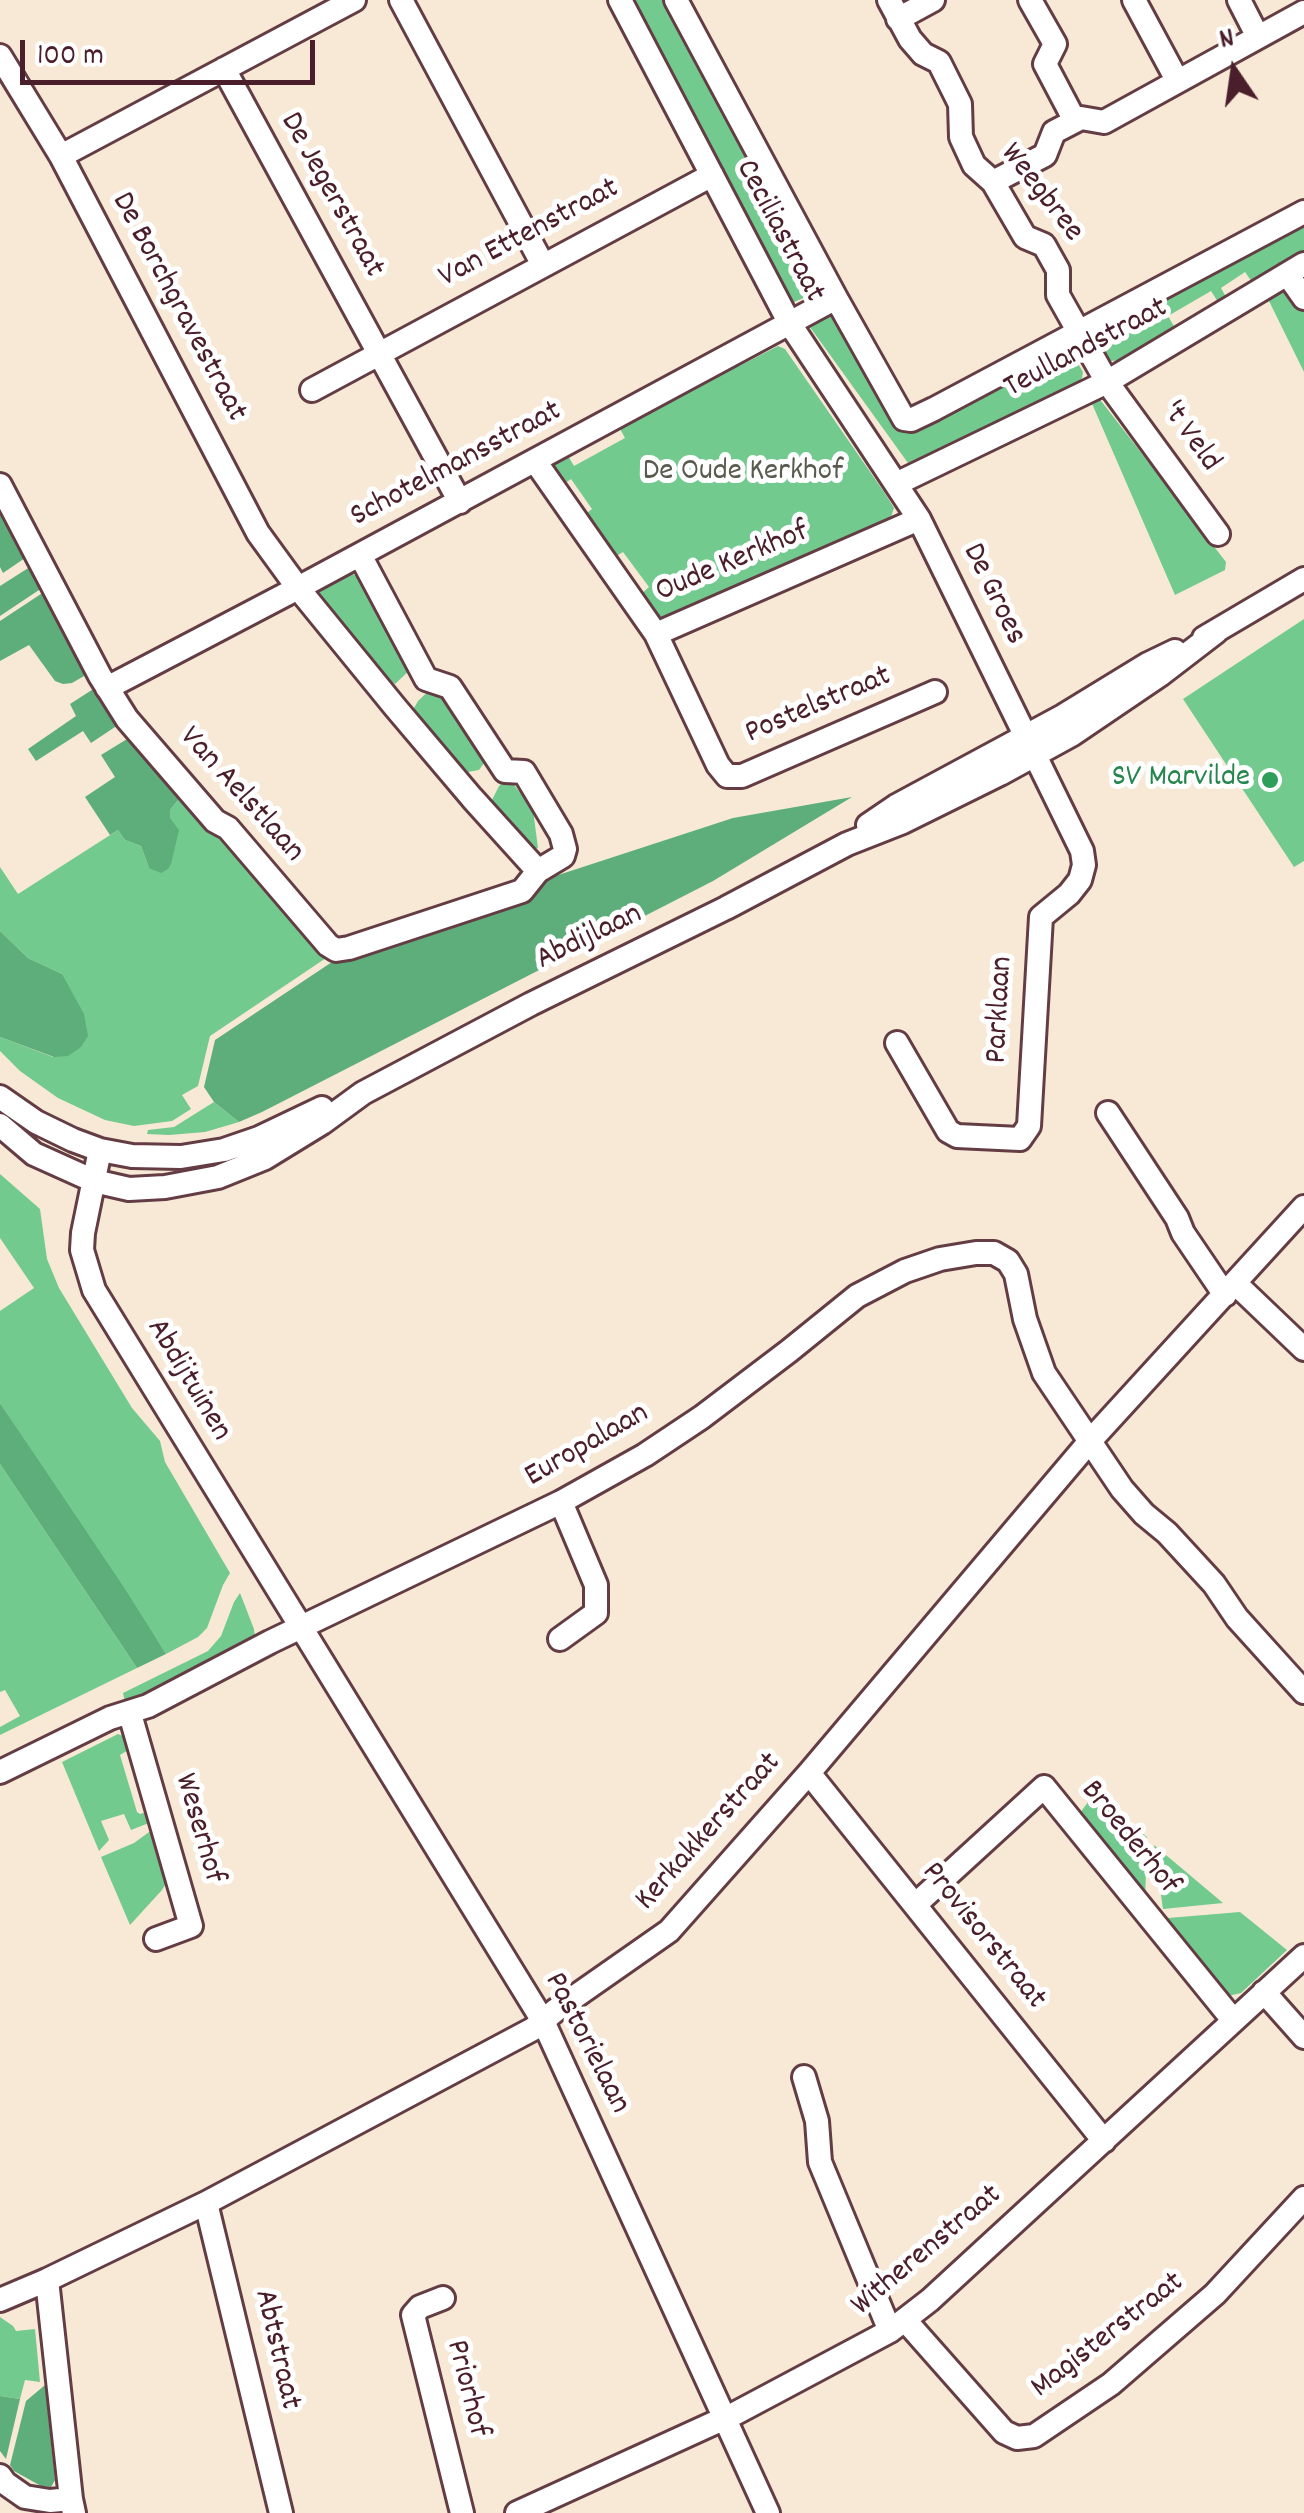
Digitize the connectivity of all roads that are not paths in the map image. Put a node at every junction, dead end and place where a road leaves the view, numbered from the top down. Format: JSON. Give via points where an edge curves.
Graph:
{"nodes":[{"id":1,"x":354,"y":0,"type":"edge"},
{"id":2,"x":401,"y":0,"type":"edge"},
{"id":3,"x":620,"y":0,"type":"edge"},
{"id":4,"x":676,"y":0,"type":"edge"},
{"id":5,"x":933,"y":0,"type":"edge"},
{"id":6,"x":1030,"y":0,"type":"edge"},
{"id":7,"x":1134,"y":0,"type":"edge"},
{"id":8,"x":1239,"y":0,"type":"edge"},
{"id":9,"x":894,"y":10,"type":"edge"},
{"id":10,"x":1304,"y":12,"type":"edge"},
{"id":11,"x":1258,"y":37,"type":"junction"},
{"id":12,"x":0,"y":56,"type":"edge"},
{"id":13,"x":224,"y":69,"type":"junction"},
{"id":14,"x":1177,"y":80,"type":"junction"},
{"id":15,"x":1075,"y":121,"type":"junction"},
{"id":16,"x":61,"y":156,"type":"junction"},
{"id":17,"x":712,"y":175,"type":"junction"},
{"id":18,"x":993,"y":182,"type":"junction"},
{"id":19,"x":1304,"y":212,"type":"edge"},
{"id":20,"x":543,"y":266,"type":"junction"},
{"id":21,"x":1295,"y":269,"type":"edge"},
{"id":22,"x":836,"y":298,"type":"junction"},
{"id":23,"x":1304,"y":298,"type":"edge"},
{"id":24,"x":790,"y":324,"type":"junction"},
{"id":25,"x":1078,"y":333,"type":"junction"},
{"id":26,"x":380,"y":353,"type":"junction"},
{"id":27,"x":1107,"y":382,"type":"junction"},
{"id":28,"x":312,"y":390,"type":"dead end"},
{"id":29,"x":904,"y":419,"type":"joint"},
{"id":30,"x":535,"y":461,"type":"junction"},
{"id":31,"x":896,"y":484,"type":"junction"},
{"id":32,"x":0,"y":485,"type":"edge"},
{"id":33,"x":460,"y":502,"type":"junction"},
{"id":34,"x":920,"y":518,"type":"junction"},
{"id":35,"x":1218,"y":534,"type":"dead end"},
{"id":36,"x":360,"y":556,"type":"junction"},
{"id":37,"x":1304,"y":580,"type":"edge"},
{"id":38,"x":298,"y":588,"type":"junction"},
{"id":39,"x":656,"y":634,"type":"junction"},
{"id":40,"x":426,"y":679,"type":"junction"},
{"id":41,"x":107,"y":688,"type":"junction"},
{"id":42,"x":936,"y":692,"type":"dead end"},
{"id":43,"x":396,"y":708,"type":"junction"},
{"id":44,"x":1031,"y":746,"type":"junction"},
{"id":45,"x":505,"y":772,"type":"junction"},
{"id":46,"x":472,"y":798,"type":"junction"},
{"id":47,"x":538,"y":870,"type":"junction"},
{"id":48,"x":897,"y":1043,"type":"dead end"},
{"id":49,"x":363,"y":1093,"type":"junction"},
{"id":50,"x":0,"y":1097,"type":"edge"},
{"id":51,"x":1108,"y":1114,"type":"dead end"},
{"id":52,"x":0,"y":1125,"type":"edge"},
{"id":53,"x":100,"y":1150,"type":"junction"},
{"id":54,"x":94,"y":1181,"type":"junction"},
{"id":55,"x":1304,"y":1207,"type":"edge"},
{"id":56,"x":1230,"y":1289,"type":"junction"},
{"id":57,"x":1304,"y":1349,"type":"edge"},
{"id":58,"x":1090,"y":1441,"type":"junction"},
{"id":59,"x":562,"y":1502,"type":"junction"},
{"id":60,"x":302,"y":1627,"type":"junction"},
{"id":61,"x":560,"y":1639,"type":"dead end"},
{"id":62,"x":1304,"y":1692,"type":"edge"},
{"id":63,"x":130,"y":1714,"type":"junction"},
{"id":64,"x":0,"y":1772,"type":"edge"},
{"id":65,"x":809,"y":1773,"type":"junction"},
{"id":66,"x":915,"y":1905,"type":"junction"},
{"id":67,"x":156,"y":1939,"type":"dead end"},
{"id":68,"x":1304,"y":1956,"type":"edge"},
{"id":69,"x":1264,"y":1992,"type":"junction"},
{"id":70,"x":1234,"y":2020,"type":"junction"},
{"id":71,"x":543,"y":2021,"type":"junction"},
{"id":72,"x":1304,"y":2037,"type":"edge"},
{"id":73,"x":804,"y":2077,"type":"dead end"},
{"id":74,"x":1104,"y":2141,"type":"junction"},
{"id":75,"x":1304,"y":2198,"type":"edge"},
{"id":76,"x":206,"y":2203,"type":"junction"},
{"id":77,"x":47,"y":2280,"type":"junction"},
{"id":78,"x":443,"y":2298,"type":"dead end"},
{"id":79,"x":0,"y":2300,"type":"edge"},
{"id":80,"x":897,"y":2326,"type":"junction"},
{"id":81,"x":725,"y":2418,"type":"junction"},
{"id":82,"x":2,"y":2483,"type":"edge"},
{"id":83,"x":72,"y":2506,"type":"edge"},
{"id":84,"x":528,"y":2511,"type":"edge"},
{"id":85,"x":280,"y":2513,"type":"edge"},
{"id":86,"x":462,"y":2513,"type":"edge"},
{"id":87,"x":768,"y":2513,"type":"edge"}],
"edges":[{"from":1,"to":13,"type":"street"},
{"from":2,"to":20,"type":"street"},
{"from":3,"to":17,"type":"street","name":"Ceciliastraat"},
{"from":4,"to":22,"type":"street","name":"Ceciliastraat"},
{"from":5,"to":9,"type":"street"},
{"from":6,"to":15,"type":"street","via":[[1055,44],[1045,64]]},
{"from":7,"to":14,"type":"street"},
{"from":8,"to":11,"type":"street"},
{"from":9,"to":18,"type":"street","name":"Weegbree","via":[[922,54],[938,62],[960,104],[961,137],[974,165]]},
{"from":10,"to":11,"type":"street"},
{"from":11,"to":14,"type":"street"},
{"from":12,"to":16,"type":"street","name":"De Borchgravestraat"},
{"from":13,"to":16,"type":"street"},
{"from":13,"to":26,"type":"street","name":"De Jegerstraat"},
{"from":14,"to":15,"type":"street","via":[[1104,122]]},
{"from":15,"to":18,"type":"street","via":[[1054,132],[1045,154]]},
{"from":16,"to":38,"type":"street","name":"De Borchgravestraat","via":[[258,534]]},
{"from":17,"to":20,"type":"street","name":"Van Ettenstraat"},
{"from":17,"to":24,"type":"street","name":"Ceciliastraat"},
{"from":18,"to":25,"type":"street","name":"Weegbree","via":[[1024,236],[1052,257],[1058,295]]},
{"from":19,"to":25,"type":"street","name":"Teullandstraat"},
{"from":20,"to":26,"type":"street","name":"Van Ettenstraat"},
{"from":21,"to":23,"type":"street"},
{"from":21,"to":27,"type":"street","name":"Teullandstraat"},
{"from":22,"to":24,"type":"street","name":"Schotelmansstraat"},
{"from":22,"to":29,"type":"street","name":"Ceciliastraat"},
{"from":24,"to":30,"type":"street","name":"Schotelmansstraat"},
{"from":24,"to":31,"type":"street","name":"Ceciliastraat"},
{"from":25,"to":27,"type":"street","name":"Weegbree"},
{"from":25,"to":29,"type":"street","name":"Teullandstraat"},
{"from":26,"to":28,"type":"street"},
{"from":26,"to":33,"type":"street","name":"De Jegerstraat"},
{"from":27,"to":31,"type":"street","name":"Teullandstraat"},
{"from":27,"to":35,"type":"street","name":"'t Veld"},
{"from":30,"to":33,"type":"street","name":"Schotelmansstraat"},
{"from":30,"to":39,"type":"street","name":"Oude Kerkhof"},
{"from":31,"to":34,"type":"street","name":"De Groes"},
{"from":32,"to":41,"type":"street","name":"Van Aelstlaan"},
{"from":33,"to":36,"type":"street","name":"Schotelmansstraat"},
{"from":34,"to":39,"type":"street","name":"Oude Kerkhof"},
{"from":34,"to":44,"type":"street","name":"De Groes"},
{"from":36,"to":38,"type":"street","name":"Schotelmansstraat"},
{"from":36,"to":40,"type":"street"},
{"from":37,"to":44,"type":"street","name":"Abdijlaan","via":[[1148,664],[1064,716]]},
{"from":38,"to":41,"type":"street","name":"Schotelmansstraat"},
{"from":38,"to":43,"type":"street","name":"De Borchgravestraat"},
{"from":39,"to":42,"type":"street","name":"Postelstraat","via":[[726,776],[742,776]]},
{"from":40,"to":43,"type":"street"},
{"from":40,"to":45,"type":"street","via":[[450,687]]},
{"from":41,"to":47,"type":"street","name":"Van Aelstlaan","via":[[215,820],[336,950],[522,890]]},
{"from":43,"to":46,"type":"street","name":"De Borchgravestraat"},
{"from":44,"to":48,"type":"street","name":"Parklaan","via":[[1084,865],[1069,894],[1041,918],[1029,1126],[1020,1138],[948,1132]]},
{"from":44,"to":49,"type":"street","name":"Abdijlaan","via":[[896,806],[846,844]]},
{"from":45,"to":46,"type":"street"},
{"from":45,"to":47,"type":"street","via":[[524,772],[561,834],[563,856]]},
{"from":46,"to":47,"type":"street","name":"De Borchgravestraat"},
{"from":49,"to":53,"type":"street","name":"Abdijlaan","via":[[224,1150],[181,1157]]},
{"from":49,"to":54,"type":"street","name":"Abdijlaan","via":[[265,1158],[218,1177],[129,1189]]},
{"from":50,"to":53,"type":"street","name":"Abdijlaan","via":[[36,1122]]},
{"from":51,"to":56,"type":"street","via":[[1183,1234]]},
{"from":52,"to":54,"type":"street","name":"Abdijlaan","via":[[34,1154]]},
{"from":53,"to":54,"type":"street","name":"Abdijtuinen"},
{"from":54,"to":60,"type":"street","name":"Abdijtuinen","via":[[82,1250],[94,1290]]},
{"from":55,"to":56,"type":"street","name":"Kerkakkerstraat"},
{"from":56,"to":57,"type":"street"},
{"from":56,"to":58,"type":"street","name":"Kerkakkerstraat"},
{"from":58,"to":59,"type":"street","name":"Europalaan","via":[[1044,1372],[1008,1260],[976,1253],[905,1271],[857,1296],[702,1417]]},
{"from":58,"to":62,"type":"street","via":[[1122,1489],[1214,1584]]},
{"from":58,"to":65,"type":"street","name":"Kerkakkerstraat"},
{"from":59,"to":60,"type":"street","name":"Europalaan"},
{"from":59,"to":61,"type":"street","via":[[596,1584],[596,1613]]},
{"from":60,"to":63,"type":"street","name":"Europalaan"},
{"from":60,"to":71,"type":"street","name":"Pastorielaan"},
{"from":63,"to":64,"type":"street","name":"Europalaan"},
{"from":63,"to":67,"type":"street","name":"Weserhof","via":[[191,1926]]},
{"from":65,"to":66,"type":"street","name":"Provisorstraat"},
{"from":65,"to":71,"type":"street","name":"Kerkakkerstraat","via":[[669,1931]]},
{"from":66,"to":70,"type":"street","name":"Broederhof","via":[[1044,1788]]},
{"from":66,"to":74,"type":"street","name":"Provisorstraat"},
{"from":68,"to":69,"type":"street","name":"Witherenstraat"},
{"from":69,"to":70,"type":"street","name":"Witherenstraat"},
{"from":69,"to":72,"type":"street"},
{"from":70,"to":74,"type":"street","name":"Witherenstraat"},
{"from":71,"to":76,"type":"street","name":"Kerkakkerstraat"},
{"from":71,"to":81,"type":"street","name":"Pastorielaan"},
{"from":73,"to":80,"type":"street","name":"Magisterstraat","via":[[820,2162]]},
{"from":74,"to":80,"type":"street","name":"Witherenstraat"},
{"from":75,"to":80,"type":"street","name":"Magisterstraat","via":[[1216,2294],[1111,2384],[1034,2436],[1004,2432]]},
{"from":76,"to":77,"type":"street","name":"Kerkakkerstraat"},
{"from":76,"to":85,"type":"street","name":"Abtstraat"},
{"from":77,"to":79,"type":"street","name":"Kerkakkerstraat"},
{"from":77,"to":83,"type":"street"},
{"from":78,"to":86,"type":"street","name":"Priorhof","via":[[413,2315]]},
{"from":80,"to":81,"type":"street","name":"Witherenstraat"},
{"from":81,"to":84,"type":"street","name":"Witherenstraat"},
{"from":81,"to":87,"type":"street","name":"Pastorielaan"},
{"from":82,"to":83,"type":"street","via":[[25,2497]]}]}
